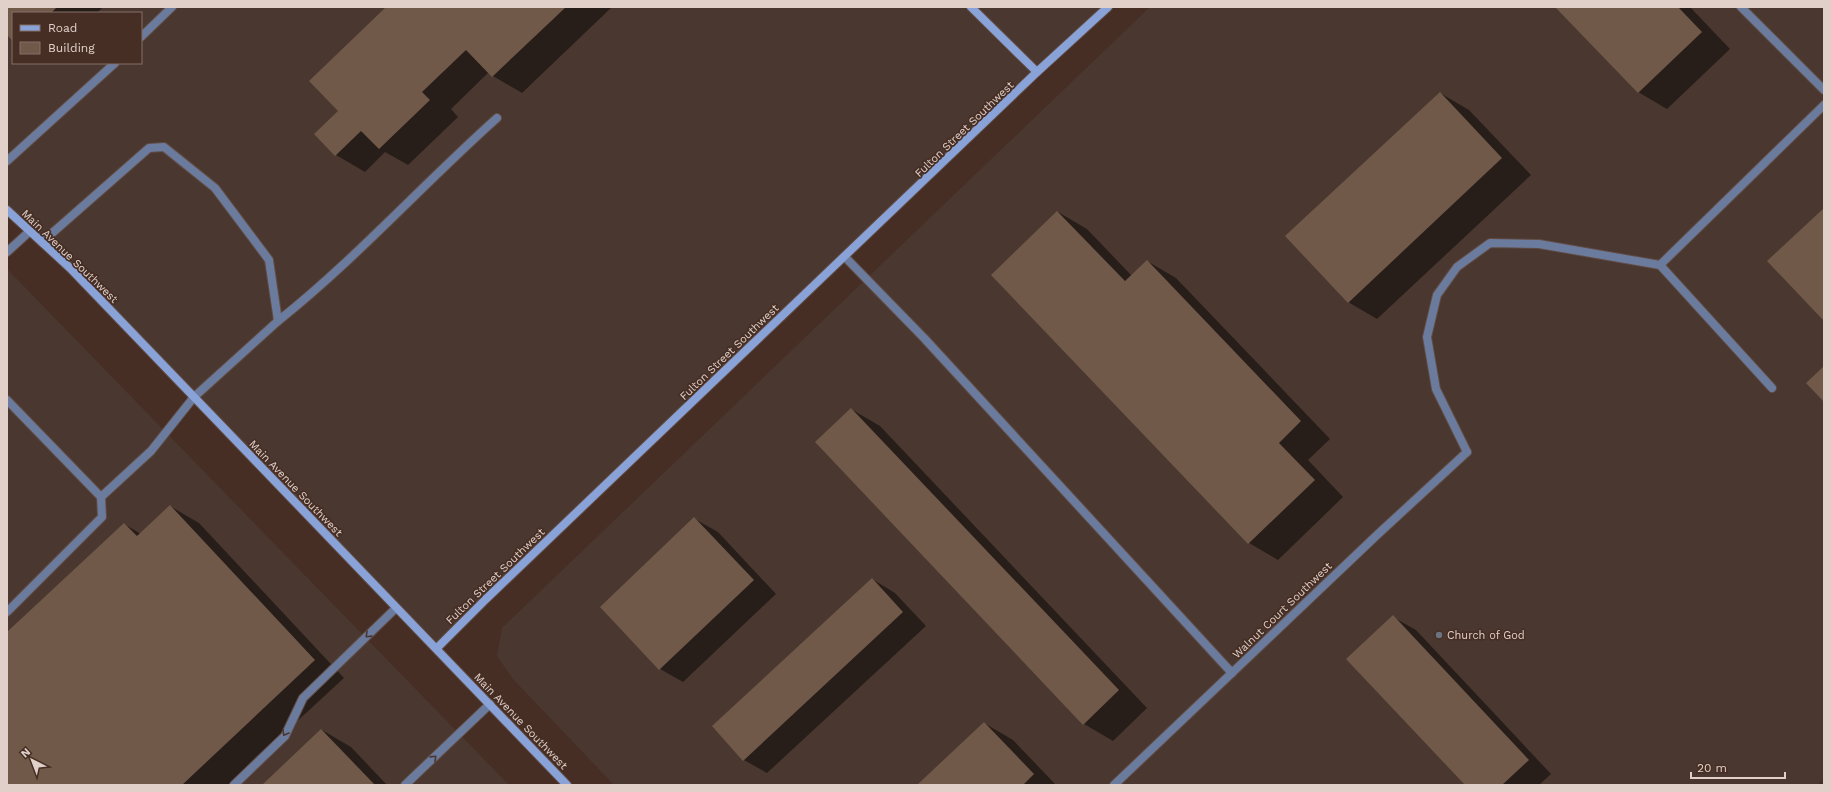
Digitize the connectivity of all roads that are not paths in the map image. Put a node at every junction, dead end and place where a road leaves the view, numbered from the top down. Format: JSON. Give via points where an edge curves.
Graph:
{"nodes":[{"id":1,"x":172,"y":7,"type":"edge"},
{"id":2,"x":971,"y":7,"type":"edge"},
{"id":3,"x":1108,"y":7,"type":"edge"},
{"id":4,"x":1741,"y":7,"type":"edge"},
{"id":5,"x":142,"y":36,"type":"edge"},
{"id":6,"x":114,"y":64,"type":"edge"},
{"id":7,"x":1037,"y":72,"type":"junction"},
{"id":8,"x":1824,"y":90,"type":"edge"},
{"id":9,"x":1824,"y":105,"type":"edge"},
{"id":10,"x":498,"y":118,"type":"dead end"},
{"id":11,"x":7,"y":161,"type":"edge"},
{"id":12,"x":7,"y":210,"type":"edge"},
{"id":13,"x":30,"y":231,"type":"junction"},
{"id":14,"x":42,"y":242,"type":"junction"},
{"id":15,"x":7,"y":252,"type":"edge"},
{"id":16,"x":845,"y":257,"type":"junction"},
{"id":17,"x":1660,"y":265,"type":"junction"},
{"id":18,"x":278,"y":321,"type":"junction"},
{"id":19,"x":1772,"y":388,"type":"dead end"},
{"id":20,"x":194,"y":397,"type":"junction"},
{"id":21,"x":7,"y":400,"type":"edge"},
{"id":22,"x":101,"y":497,"type":"junction"},
{"id":23,"x":396,"y":608,"type":"junction"},
{"id":24,"x":7,"y":612,"type":"edge"},
{"id":25,"x":436,"y":648,"type":"junction"},
{"id":26,"x":1232,"y":673,"type":"junction"},
{"id":27,"x":490,"y":704,"type":"junction"},
{"id":28,"x":234,"y":785,"type":"edge"},
{"id":29,"x":406,"y":785,"type":"edge"},
{"id":30,"x":566,"y":785,"type":"edge"},
{"id":31,"x":1114,"y":785,"type":"edge"}],
"edges":[{"from":1,"to":5,"type":"street"},
{"from":2,"to":7,"type":"street"},
{"from":3,"to":7,"type":"street","name":"Fulton Street Southwest"},
{"from":4,"to":8,"type":"street"},
{"from":6,"to":11,"type":"street"},
{"from":7,"to":16,"type":"street","name":"Fulton Street Southwest"},
{"from":9,"to":17,"type":"street"},
{"from":10,"to":18,"type":"street","via":[[447,163],[318,289]]},
{"from":12,"to":13,"type":"street","name":"Main Avenue Southwest"},
{"from":13,"to":14,"type":"street","name":"Main Avenue Southwest"},
{"from":13,"to":15,"type":"street"},
{"from":14,"to":18,"type":"street","via":[[149,148],[164,147],[215,188],[269,260]]},
{"from":14,"to":20,"type":"street","name":"Main Avenue Southwest"},
{"from":16,"to":25,"type":"street","name":"Fulton Street Southwest"},
{"from":16,"to":26,"type":"street","via":[[924,338]]},
{"from":17,"to":19,"type":"street"},
{"from":17,"to":26,"type":"street","name":"Walnut Court Southwest","via":[[1540,244],[1490,243],[1457,268],[1437,295],[1427,337],[1436,389],[1467,452]]},
{"from":18,"to":20,"type":"street"},
{"from":20,"to":22,"type":"street","via":[[151,451]]},
{"from":20,"to":23,"type":"street","name":"Main Avenue Southwest"},
{"from":21,"to":22,"type":"street"},
{"from":22,"to":24,"type":"street","via":[[102,517]]},
{"from":23,"to":25,"type":"street","name":"Main Avenue Southwest"},
{"from":23,"to":28,"type":"street","one_way":true,"via":[[303,698],[285,736]]},
{"from":25,"to":27,"type":"street","name":"Main Avenue Southwest"},
{"from":26,"to":31,"type":"street","name":"Walnut Court Southwest"},
{"from":29,"to":27,"type":"street","one_way":true},
{"from":27,"to":30,"type":"street","name":"Main Avenue Southwest"}]}
